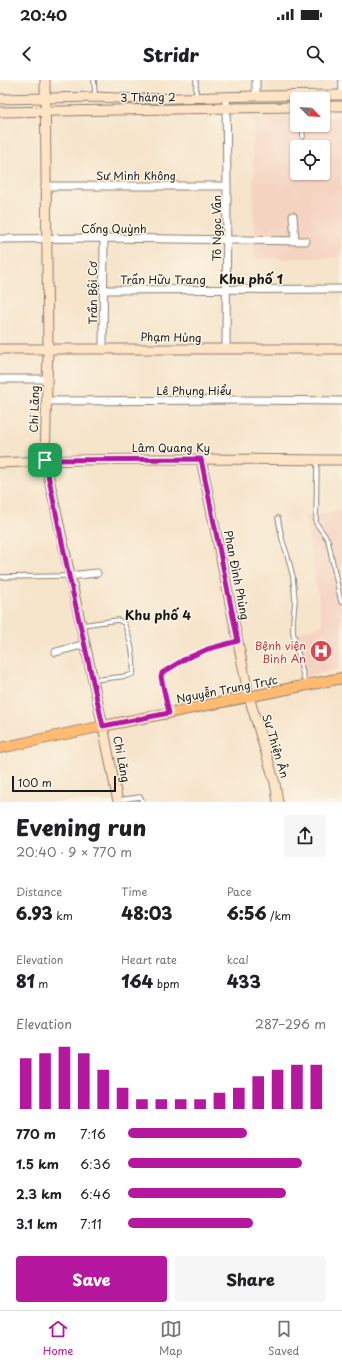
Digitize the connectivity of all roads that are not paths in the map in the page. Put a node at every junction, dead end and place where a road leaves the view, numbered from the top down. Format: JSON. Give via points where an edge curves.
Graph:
{"nodes":[{"id":1,"x":45,"y":80,"type":"edge"},
{"id":2,"x":94,"y":80,"type":"edge"},
{"id":3,"x":196,"y":80,"type":"edge"},
{"id":4,"x":256,"y":80,"type":"edge"},
{"id":5,"x":341,"y":80,"type":"edge"},
{"id":6,"x":341,"y":95,"type":"edge"},
{"id":7,"x":256,"y":96,"type":"junction"},
{"id":8,"x":196,"y":97,"type":"junction"},
{"id":9,"x":226,"y":97,"type":"junction"},
{"id":10,"x":0,"y":98,"type":"edge"},
{"id":11,"x":45,"y":98,"type":"junction"},
{"id":12,"x":95,"y":98,"type":"junction"},
{"id":13,"x":330,"y":106,"type":"edge"},
{"id":14,"x":342,"y":106,"type":"edge"},
{"id":15,"x":290,"y":107,"type":"edge"},
{"id":16,"x":226,"y":108,"type":"junction"},
{"id":17,"x":45,"y":111,"type":"junction"},
{"id":18,"x":0,"y":112,"type":"edge"},
{"id":19,"x":303,"y":132,"type":"edge"},
{"id":20,"x":303,"y":137,"type":"dead end"},
{"id":21,"x":46,"y":186,"type":"junction"},
{"id":22,"x":227,"y":186,"type":"junction"},
{"id":23,"x":293,"y":216,"type":"dead end"},
{"id":24,"x":104,"y":238,"type":"junction"},
{"id":25,"x":46,"y":239,"type":"junction"},
{"id":26,"x":0,"y":240,"type":"edge"},
{"id":27,"x":227,"y":240,"type":"junction"},
{"id":28,"x":295,"y":241,"type":"junction"},
{"id":29,"x":306,"y":241,"type":"dead end"},
{"id":30,"x":227,"y":289,"type":"junction"},
{"id":31,"x":342,"y":289,"type":"edge"},
{"id":32,"x":103,"y":290,"type":"junction"},
{"id":33,"x":48,"y":348,"type":"junction"},
{"id":34,"x":103,"y":348,"type":"junction"},
{"id":35,"x":0,"y":349,"type":"edge"},
{"id":36,"x":226,"y":349,"type":"junction"},
{"id":37,"x":342,"y":349,"type":"edge"},
{"id":38,"x":0,"y":379,"type":"edge"},
{"id":39,"x":47,"y":380,"type":"junction"},
{"id":40,"x":46,"y":402,"type":"junction"},
{"id":41,"x":342,"y":402,"type":"edge"},
{"id":42,"x":201,"y":459,"type":"junction"},
{"id":43,"x":45,"y":460,"type":"junction"},
{"id":44,"x":317,"y":460,"type":"junction"},
{"id":45,"x":342,"y":460,"type":"edge"},
{"id":46,"x":0,"y":463,"type":"edge"},
{"id":47,"x":278,"y":518,"type":"dead end"},
{"id":48,"x":97,"y":573,"type":"dead end"},
{"id":49,"x":69,"y":576,"type":"junction"},
{"id":50,"x":0,"y":577,"type":"edge"},
{"id":51,"x":341,"y":602,"type":"dead end"},
{"id":52,"x":81,"y":625,"type":"junction"},
{"id":53,"x":238,"y":641,"type":"junction"},
{"id":54,"x":85,"y":644,"type":"junction"},
{"id":55,"x":56,"y":652,"type":"dead end"},
{"id":56,"x":342,"y":678,"type":"edge"},
{"id":57,"x":93,"y":680,"type":"junction"},
{"id":58,"x":306,"y":686,"type":"junction"},
{"id":59,"x":249,"y":697,"type":"junction"},
{"id":60,"x":169,"y":713,"type":"junction"},
{"id":61,"x":103,"y":726,"type":"junction"},
{"id":62,"x":0,"y":748,"type":"edge"},
{"id":63,"x":118,"y":801,"type":"edge"},
{"id":64,"x":143,"y":802,"type":"edge"},
{"id":65,"x":278,"y":802,"type":"edge"}],
"edges":[{"from":1,"to":11,"type":"street","name":"Chi Lăng"},
{"from":2,"to":12,"type":"lane"},
{"from":3,"to":8,"type":"lane"},
{"from":4,"to":7,"type":"street"},
{"from":5,"to":6,"type":"lane"},
{"from":6,"to":7,"type":"street","name":"3 Tháng 2"},
{"from":7,"to":9,"type":"street","name":"3 Tháng 2"},
{"from":8,"to":9,"type":"street","name":"3 Tháng 2"},
{"from":8,"to":12,"type":"street","name":"3 Tháng 2"},
{"from":9,"to":16,"type":"street","name":"Tô Ngọc Vân"},
{"from":10,"to":11,"type":"street","name":"3 Tháng 2"},
{"from":11,"to":12,"type":"street","name":"3 Tháng 2"},
{"from":11,"to":17,"type":"street","name":"Chi Lăng"},
{"from":13,"to":14,"type":"street"},
{"from":15,"to":16,"type":"street","name":"3 Tháng 2"},
{"from":16,"to":17,"type":"street","name":"3 Tháng 2"},
{"from":16,"to":22,"type":"street","name":"Tô Ngọc Vân"},
{"from":17,"to":18,"type":"street","name":"3 Tháng 2"},
{"from":17,"to":21,"type":"street","name":"Chi Lăng"},
{"from":19,"to":20,"type":"lane"},
{"from":21,"to":22,"type":"street","name":"Sư Minh Không"},
{"from":21,"to":25,"type":"street","name":"Chi Lăng"},
{"from":22,"to":27,"type":"street","name":"Tô Ngọc Vân"},
{"from":23,"to":28,"type":"street"},
{"from":24,"to":25,"type":"street","name":"Cống Quỳnh"},
{"from":24,"to":27,"type":"street","name":"Cống Quỳnh"},
{"from":24,"to":32,"type":"street","name":"Trần Bội Cơ"},
{"from":25,"to":26,"type":"street","name":"Cống Quỳnh"},
{"from":25,"to":33,"type":"street","name":"Chi Lăng"},
{"from":27,"to":28,"type":"street","name":"Cống Quỳnh"},
{"from":27,"to":30,"type":"street","name":"Tô Ngọc Vân"},
{"from":28,"to":29,"type":"street","name":"Cống Quỳnh"},
{"from":30,"to":31,"type":"street","name":"Trần Hữu Trang"},
{"from":30,"to":32,"type":"street","name":"Trần Hữu Trang"},
{"from":30,"to":36,"type":"street","name":"Tô Ngọc Vân"},
{"from":32,"to":34,"type":"street","name":"Trần Bội Cơ"},
{"from":33,"to":34,"type":"street","name":"Phạm Hùng"},
{"from":33,"to":35,"type":"street","name":"Phạm Hùng"},
{"from":33,"to":39,"type":"street","name":"Chi Lăng"},
{"from":34,"to":36,"type":"street","name":"Phạm Hùng"},
{"from":36,"to":37,"type":"street","name":"Phạm Hùng"},
{"from":38,"to":39,"type":"street"},
{"from":39,"to":40,"type":"street","name":"Chi Lăng"},
{"from":40,"to":41,"type":"street","name":"Lê Phụng Hiểu"},
{"from":40,"to":43,"type":"street","name":"Chi Lăng"},
{"from":42,"to":43,"type":"street","name":"Lâm Quang Ky"},
{"from":42,"to":44,"type":"street","name":"Lâm Quang Ky"},
{"from":42,"to":53,"type":"street","name":"Phan Đình Phùng"},
{"from":43,"to":46,"type":"street","name":"Lâm Quang Ky"},
{"from":43,"to":49,"type":"street","name":"Chi Lăng"},
{"from":44,"to":45,"type":"street","name":"Lâm Quang Ky"},
{"from":44,"to":51,"type":"lane","via":[[316,522],[328,540]]},
{"from":47,"to":58,"type":"lane","via":[[293,577],[293,632]]},
{"from":48,"to":49,"type":"street"},
{"from":49,"to":50,"type":"lane"},
{"from":49,"to":52,"type":"street","name":"Chi Lăng"},
{"from":52,"to":54,"type":"street","name":"Chi Lăng"},
{"from":52,"to":57,"type":"lane","via":[[118,620],[124,623],[128,634],[133,674]]},
{"from":53,"to":59,"type":"street","name":"Phan Đình Phùng"},
{"from":53,"to":60,"type":"lane","via":[[208,649],[162,673]]},
{"from":54,"to":55,"type":"street"},
{"from":54,"to":57,"type":"street","name":"Chi Lăng"},
{"from":56,"to":58,"type":"main road","name":"Nguyễn Trung Trực"},
{"from":57,"to":61,"type":"street","name":"Chi Lăng"},
{"from":58,"to":59,"type":"main road","name":"Nguyễn Trung Trực"},
{"from":59,"to":60,"type":"main road","name":"Nguyễn Trung Trực"},
{"from":59,"to":65,"type":"street","name":"Sư Thiện Ân"},
{"from":60,"to":61,"type":"main road","name":"Nguyễn Trung Trực"},
{"from":61,"to":62,"type":"main road","name":"Nguyễn Trung Trực"},
{"from":61,"to":63,"type":"street","name":"Chi Lăng"},
{"from":63,"to":64,"type":"lane","via":[[140,797]]}]}
